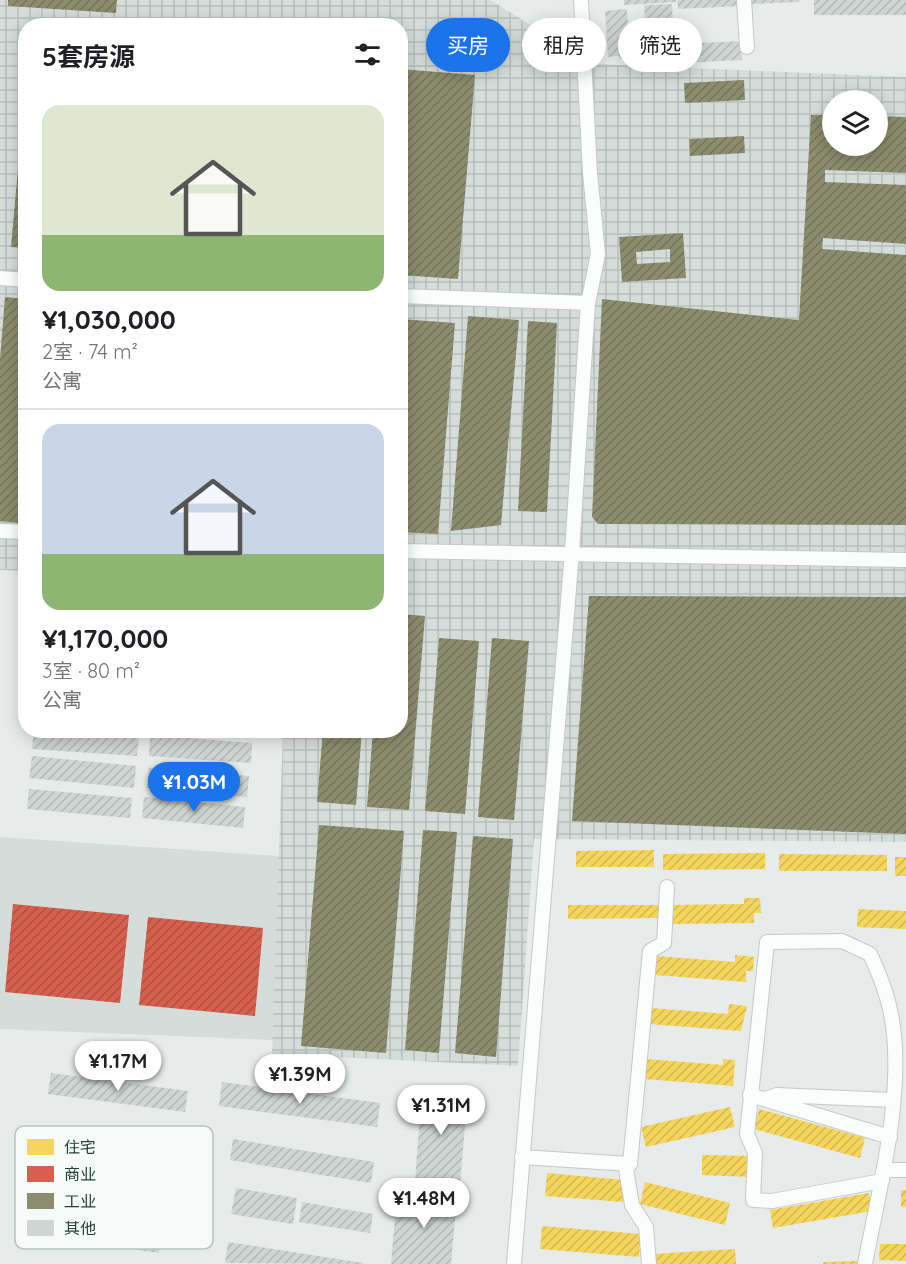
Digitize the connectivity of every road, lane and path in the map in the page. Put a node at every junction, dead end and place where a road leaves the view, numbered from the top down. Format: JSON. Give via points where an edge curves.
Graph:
{"nodes":[{"id":1,"x":581,"y":0,"type":"edge"},
{"id":2,"x":744,"y":0,"type":"edge"},
{"id":3,"x":747,"y":47,"type":"dead end"},
{"id":4,"x":0,"y":278,"type":"edge"},
{"id":5,"x":18,"y":279,"type":"edge"},
{"id":6,"x":408,"y":296,"type":"edge"},
{"id":7,"x":588,"y":303,"type":"junction"},
{"id":8,"x":0,"y":531,"type":"edge"},
{"id":9,"x":18,"y":532,"type":"edge"},
{"id":10,"x":408,"y":551,"type":"edge"},
{"id":11,"x":572,"y":552,"type":"junction"},
{"id":12,"x":906,"y":560,"type":"edge"},
{"id":13,"x":667,"y":887,"type":"dead end"},
{"id":14,"x":757,"y":1097,"type":"junction"},
{"id":15,"x":892,"y":1100,"type":"junction"},
{"id":16,"x":890,"y":1137,"type":"junction"},
{"id":17,"x":522,"y":1156,"type":"junction"},
{"id":18,"x":625,"y":1163,"type":"junction"},
{"id":19,"x":906,"y":1170,"type":"edge"},
{"id":20,"x":883,"y":1175,"type":"junction"},
{"id":21,"x":513,"y":1264,"type":"edge"},
{"id":22,"x":649,"y":1264,"type":"edge"},
{"id":23,"x":865,"y":1264,"type":"edge"}],
"edges":[{"from":1,"to":7,"type":"street","via":[[598,254]]},
{"from":2,"to":3,"type":"street"},
{"from":4,"to":5,"type":"street"},
{"from":6,"to":7,"type":"street"},
{"from":7,"to":11,"type":"street"},
{"from":8,"to":9,"type":"street"},
{"from":10,"to":11,"type":"street"},
{"from":11,"to":12,"type":"street"},
{"from":11,"to":17,"type":"street"},
{"from":13,"to":18,"type":"street","via":[[664,943],[650,951],[630,1164]]},
{"from":14,"to":15,"type":"street"},
{"from":14,"to":15,"type":"street","via":[[767,942],[842,942],[870,954],[882,981],[892,1016]]},
{"from":14,"to":16,"type":"street"},
{"from":14,"to":20,"type":"street","via":[[747,1134],[755,1153],[753,1200],[772,1201]]},
{"from":15,"to":16,"type":"street"},
{"from":16,"to":20,"type":"street"},
{"from":17,"to":18,"type":"street"},
{"from":17,"to":21,"type":"street"},
{"from":18,"to":22,"type":"street","via":[[632,1204],[646,1227]]},
{"from":19,"to":20,"type":"street"},
{"from":20,"to":23,"type":"street"}]}
